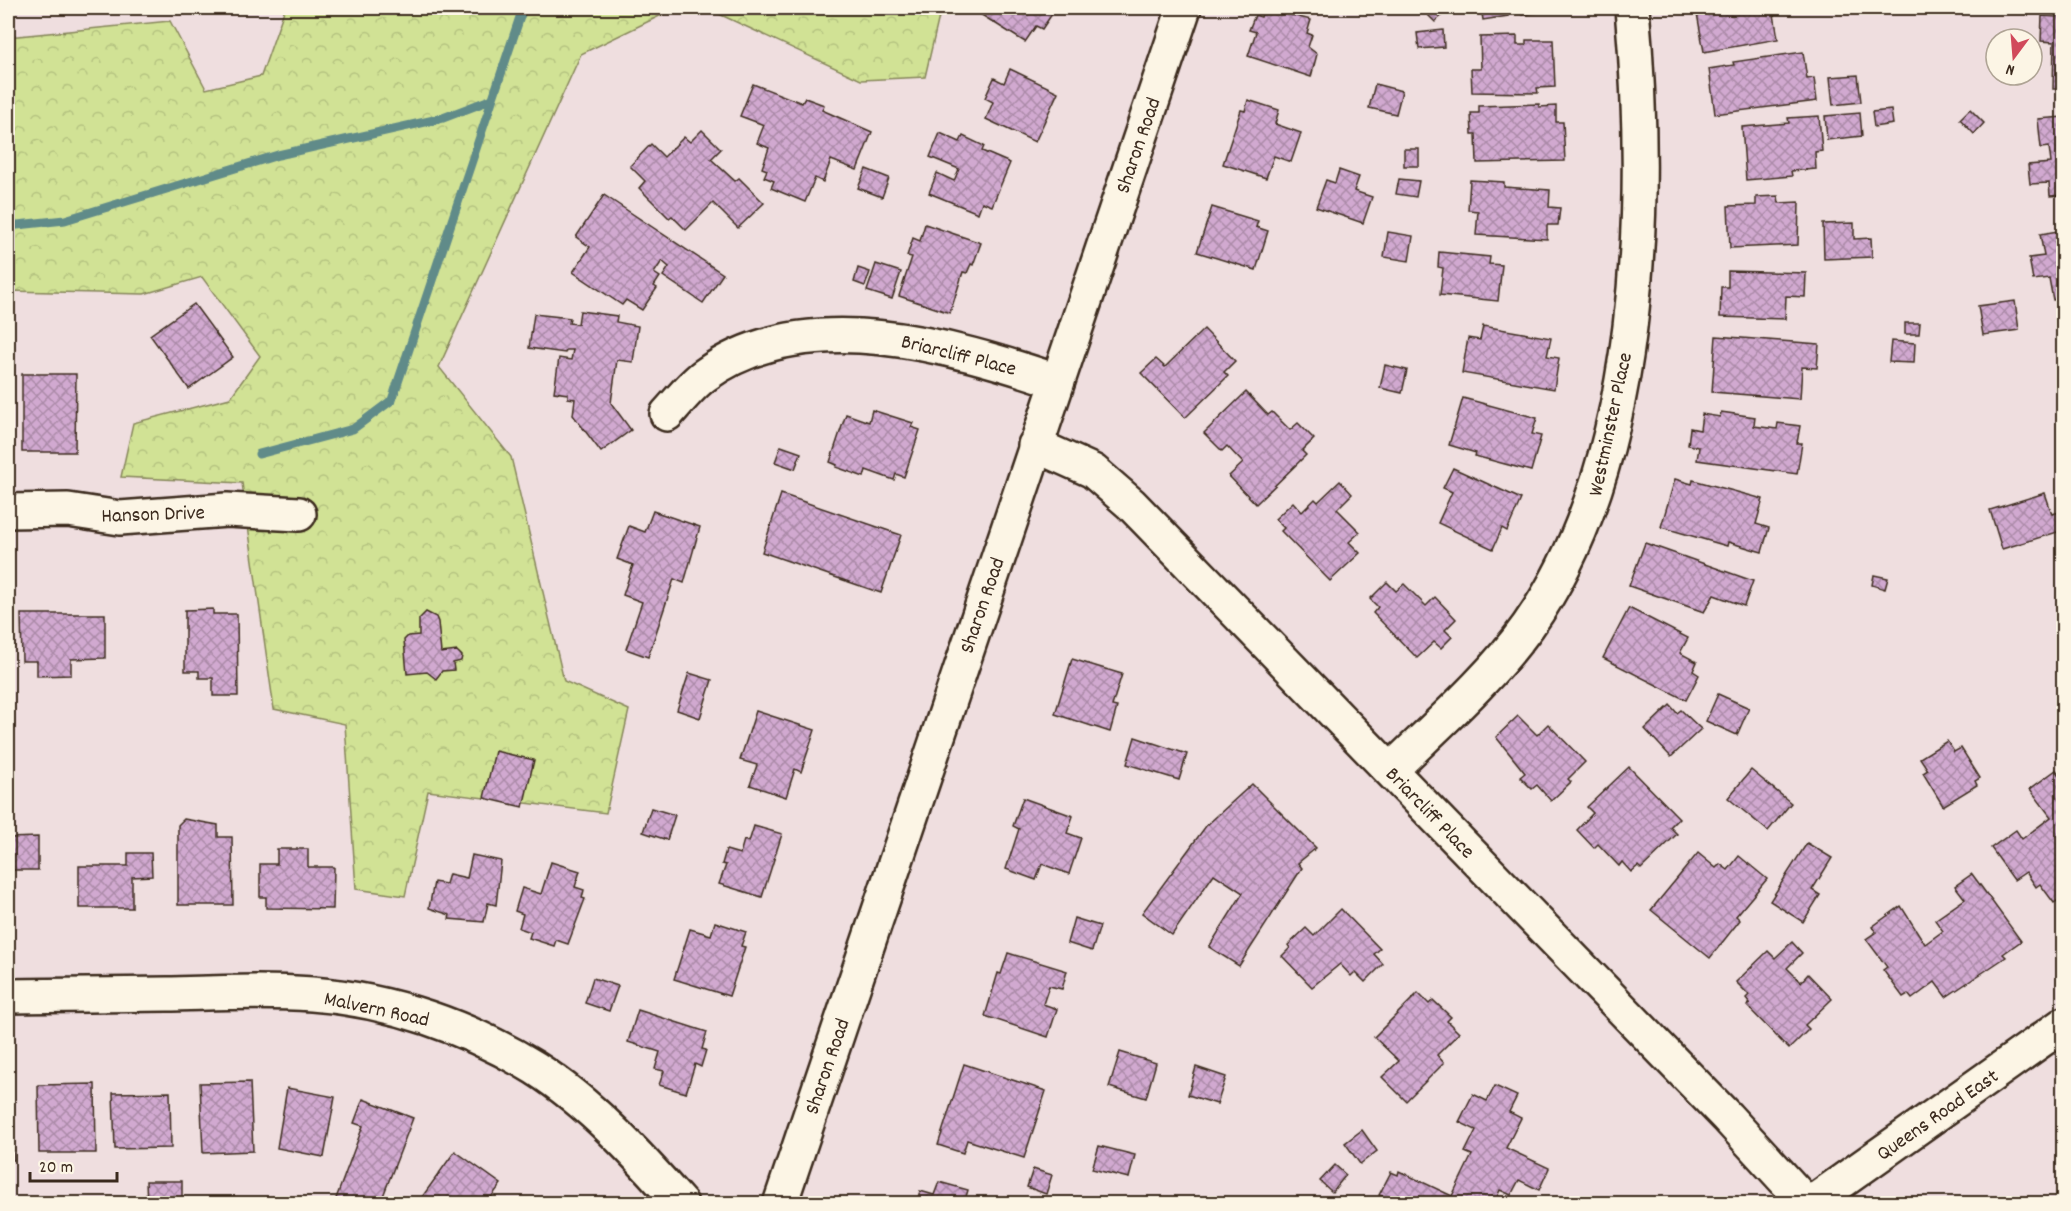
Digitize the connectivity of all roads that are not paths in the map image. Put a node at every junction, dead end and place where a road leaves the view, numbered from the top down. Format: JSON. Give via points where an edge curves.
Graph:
{"nodes":[{"id":1,"x":1184,"y":8,"type":"edge"},
{"id":2,"x":1632,"y":8,"type":"edge"},
{"id":3,"x":1057,"y":381,"type":"junction"},
{"id":4,"x":667,"y":414,"type":"dead end"},
{"id":5,"x":1035,"y":445,"type":"junction"},
{"id":6,"x":8,"y":511,"type":"edge"},
{"id":7,"x":299,"y":514,"type":"dead end"},
{"id":8,"x":1391,"y":770,"type":"junction"},
{"id":9,"x":8,"y":996,"type":"edge"},
{"id":10,"x":2064,"y":1024,"type":"edge"},
{"id":11,"x":681,"y":1203,"type":"edge"},
{"id":12,"x":780,"y":1203,"type":"edge"},
{"id":13,"x":1809,"y":1203,"type":"edge"}],
"edges":[{"from":1,"to":3,"type":"street","name":"Sharon Road"},
{"from":2,"to":8,"type":"street","name":"Westminster Place","via":[[1641,137],[1638,236],[1622,374],[1597,486],[1567,560],[1518,639]]},
{"from":3,"to":4,"type":"street","name":"Briarcliff Place","via":[[928,343],[832,337],[785,342],[729,360],[700,379]]},
{"from":3,"to":5,"type":"street","name":"Sharon Road"},
{"from":5,"to":8,"type":"street","name":"Briarcliff Place","via":[[1077,462],[1110,484]]},
{"from":5,"to":12,"type":"street","name":"Sharon Road"},
{"from":6,"to":7,"type":"street","name":"Hanson Drive","via":[[62,510],[120,518],[227,510]]},
{"from":8,"to":13,"type":"street","name":"Briarcliff Place"},
{"from":9,"to":11,"type":"street","name":"Malvern Road","via":[[312,994],[423,1016],[479,1038],[536,1069],[615,1134]]},
{"from":10,"to":13,"type":"street","name":"Queens Road East"}]}
